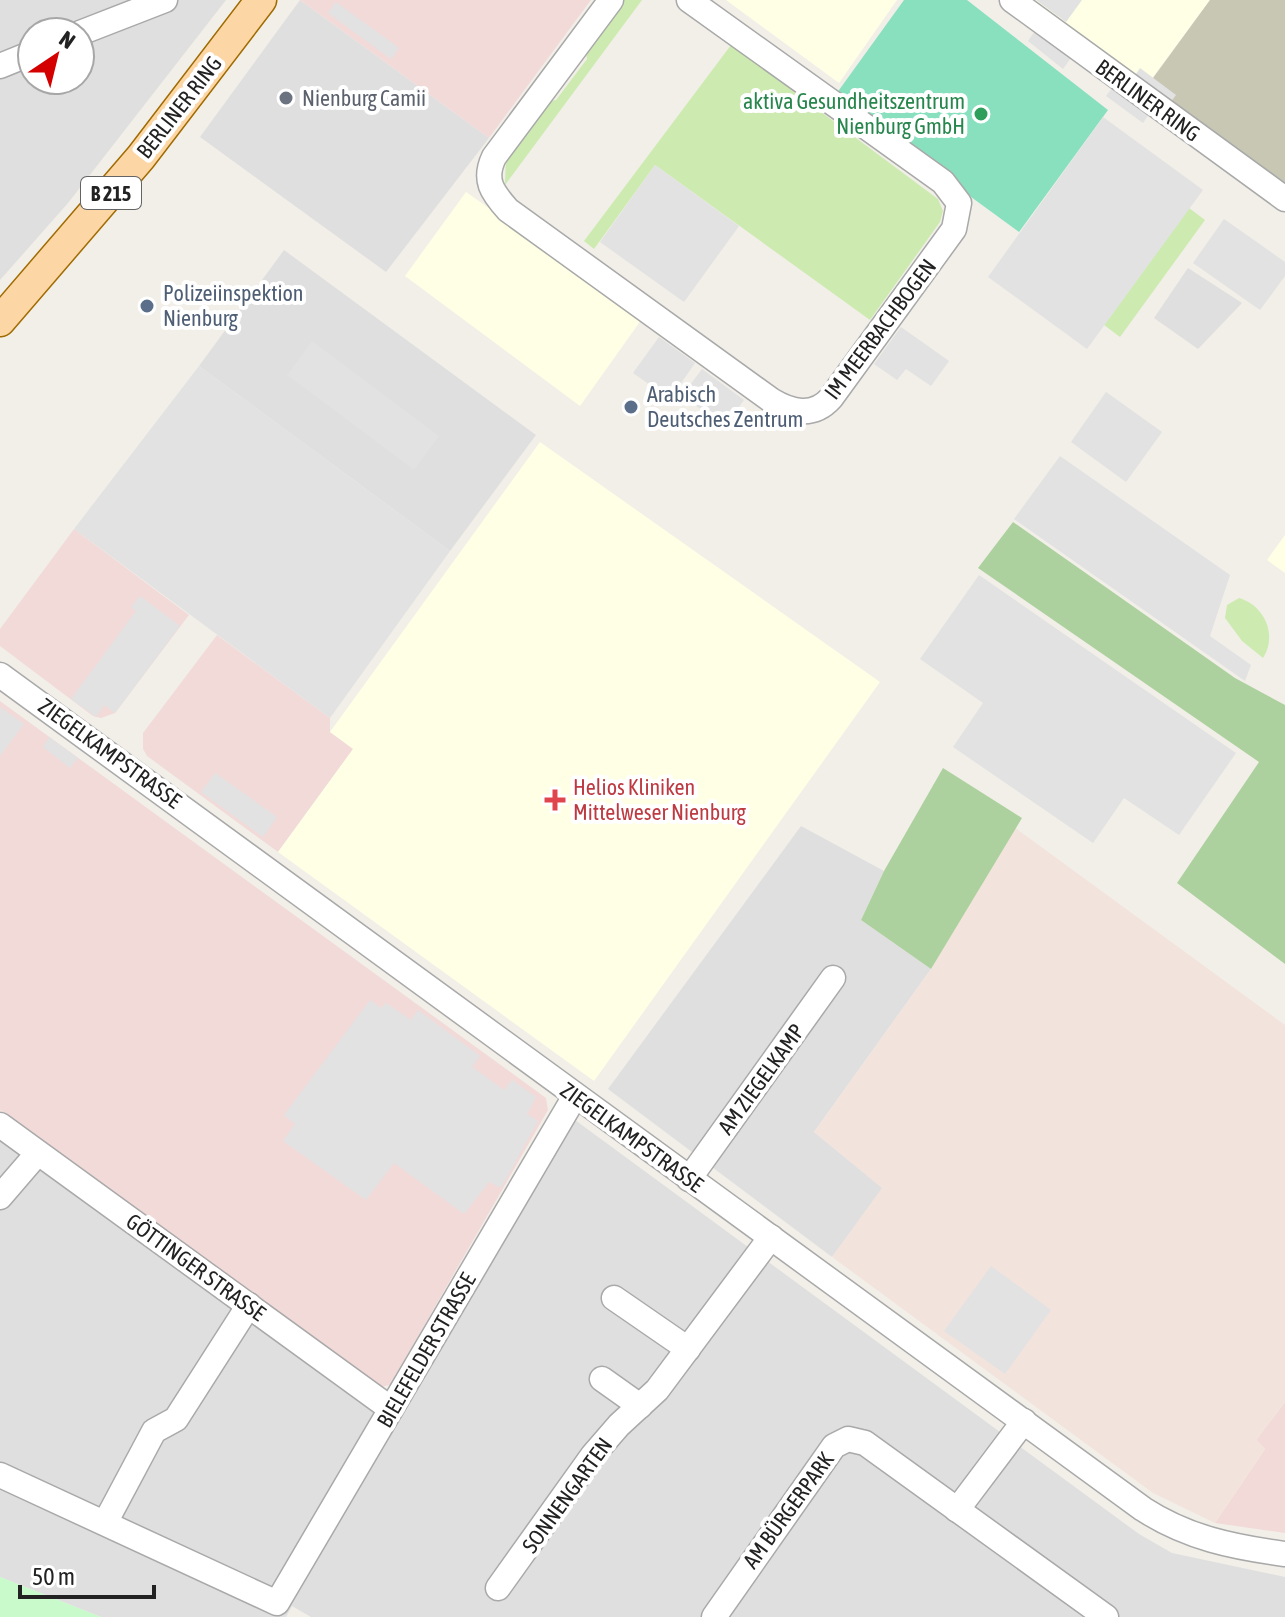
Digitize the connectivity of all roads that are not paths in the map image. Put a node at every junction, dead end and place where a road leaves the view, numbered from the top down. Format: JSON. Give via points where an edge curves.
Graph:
{"nodes":[{"id":1,"x":165,"y":0,"type":"edge"},
{"id":2,"x":261,"y":0,"type":"edge"},
{"id":3,"x":611,"y":0,"type":"edge"},
{"id":4,"x":689,"y":0,"type":"edge"},
{"id":5,"x":1012,"y":0,"type":"edge"},
{"id":6,"x":96,"y":27,"type":"edge"},
{"id":7,"x":1285,"y":199,"type":"edge"},
{"id":8,"x":0,"y":321,"type":"edge"},
{"id":9,"x":0,"y":675,"type":"edge"},
{"id":10,"x":833,"y":978,"type":"dead end"},
{"id":11,"x":575,"y":1096,"type":"junction"},
{"id":12,"x":0,"y":1125,"type":"edge"},
{"id":13,"x":37,"y":1154,"type":"junction"},
{"id":14,"x":689,"y":1179,"type":"junction"},
{"id":15,"x":0,"y":1197,"type":"edge"},
{"id":16,"x":771,"y":1237,"type":"junction"},
{"id":17,"x":614,"y":1298,"type":"dead end"},
{"id":18,"x":249,"y":1305,"type":"junction"},
{"id":19,"x":688,"y":1349,"type":"junction"},
{"id":20,"x":602,"y":1379,"type":"dead end"},
{"id":21,"x":640,"y":1406,"type":"junction"},
{"id":22,"x":391,"y":1409,"type":"junction"},
{"id":23,"x":1024,"y":1421,"type":"junction"},
{"id":24,"x":0,"y":1475,"type":"edge"},
{"id":25,"x":957,"y":1510,"type":"junction"},
{"id":26,"x":105,"y":1523,"type":"junction"},
{"id":27,"x":1285,"y":1554,"type":"edge"},
{"id":28,"x":498,"y":1588,"type":"dead end"},
{"id":29,"x":714,"y":1617,"type":"edge"},
{"id":30,"x":1106,"y":1617,"type":"edge"}],
"edges":[{"from":1,"to":6,"type":"street"},
{"from":2,"to":8,"type":"main road","name":"BERLINER RING","number":"B 215","via":[[141,157]]},
{"from":3,"to":4,"type":"street","name":"IM MEERBACHBOGEN","via":[[494,157],[491,187],[508,210],[771,400],[789,410],[813,410],[831,398],[954,229],[959,203],[943,182]]},
{"from":5,"to":7,"type":"street","name":"BERLINER RING"},
{"from":9,"to":11,"type":"street","name":"ZIEGELKAMPSTRASSE"},
{"from":10,"to":14,"type":"street","name":"AM ZIEGELKAMP"},
{"from":11,"to":14,"type":"street","name":"ZIEGELKAMPSTRASSE"},
{"from":11,"to":22,"type":"street","name":"BIELEFELDER STRASSE"},
{"from":12,"to":13,"type":"street","name":"GÖTTINGER STRASSE"},
{"from":13,"to":15,"type":"street"},
{"from":13,"to":18,"type":"street","name":"GÖTTINGER STRASSE"},
{"from":14,"to":16,"type":"street","name":"ZIEGELKAMPSTRASSE"},
{"from":16,"to":19,"type":"street","name":"SONNENGARTEN"},
{"from":16,"to":23,"type":"street","name":"ZIEGELKAMPSTRASSE"},
{"from":17,"to":19,"type":"street"},
{"from":18,"to":22,"type":"street","name":"GÖTTINGER STRASSE"},
{"from":18,"to":26,"type":"street","via":[[176,1419],[154,1431]]},
{"from":19,"to":21,"type":"street","name":"SONNENGARTEN"},
{"from":20,"to":21,"type":"street"},
{"from":21,"to":28,"type":"street","name":"SONNENGARTEN","via":[[593,1455]]},
{"from":22,"to":26,"type":"street","name":"BIELEFELDER STRASSE","via":[[277,1603]]},
{"from":23,"to":25,"type":"street"},
{"from":23,"to":27,"type":"street","name":"ZIEGELKAMPSTRASSE","via":[[1166,1524],[1221,1545]]},
{"from":24,"to":26,"type":"street"},
{"from":25,"to":29,"type":"street","name":"AM BÜRGERPARK","via":[[865,1443],[848,1439],[834,1446]]},
{"from":25,"to":30,"type":"street","name":"AM BÜRGERPARK"}]}
